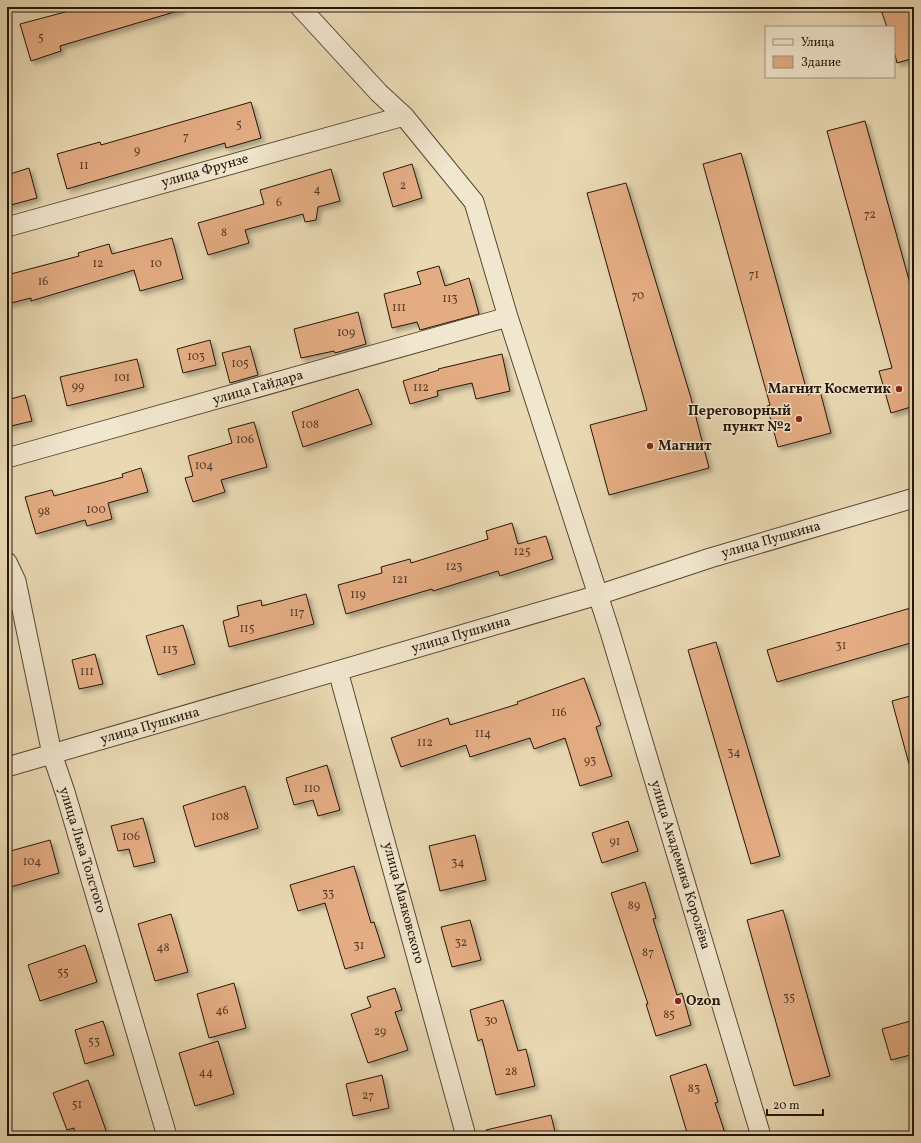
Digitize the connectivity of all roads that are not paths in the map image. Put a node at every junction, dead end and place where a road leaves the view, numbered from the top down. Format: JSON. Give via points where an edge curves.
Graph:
{"nodes":[{"id":1,"x":300,"y":7,"type":"edge"},
{"id":2,"x":404,"y":116,"type":"junction"},
{"id":3,"x":7,"y":226,"type":"edge"},
{"id":4,"x":508,"y":317,"type":"junction"},
{"id":5,"x":7,"y":458,"type":"edge"},
{"id":6,"x":914,"y":498,"type":"edge"},
{"id":7,"x":7,"y":562,"type":"edge"},
{"id":8,"x":598,"y":595,"type":"junction"},
{"id":9,"x":338,"y":671,"type":"junction"},
{"id":10,"x":52,"y":754,"type":"junction"},
{"id":11,"x":7,"y":767,"type":"edge"},
{"id":12,"x":167,"y":1136,"type":"edge"},
{"id":13,"x":466,"y":1136,"type":"edge"},
{"id":14,"x":761,"y":1136,"type":"edge"}],
"edges":[{"from":1,"to":2,"type":"street","name":"улица Академика Королёва","via":[[379,93]]},
{"from":2,"to":3,"type":"street","name":"улица Фрунзе"},
{"from":2,"to":4,"type":"street","name":"улица Академика Королёва","via":[[474,202]]},
{"from":4,"to":5,"type":"street","name":"улица Гайдара"},
{"from":4,"to":8,"type":"street","name":"улица Академика Королёва"},
{"from":6,"to":8,"type":"street","name":"улица Пушкина","via":[[710,558]]},
{"from":7,"to":10,"type":"street","name":"улица Льва Толстого","via":[[16,581]]},
{"from":8,"to":9,"type":"street","name":"улица Пушкина"},
{"from":8,"to":14,"type":"street","name":"улица Академика Королёва"},
{"from":9,"to":10,"type":"street","name":"улица Пушкина"},
{"from":9,"to":13,"type":"street","name":"улица Маяковского"},
{"from":10,"to":11,"type":"street","name":"улица Пушкина"},
{"from":10,"to":12,"type":"street","name":"улица Льва Толстого"}]}
